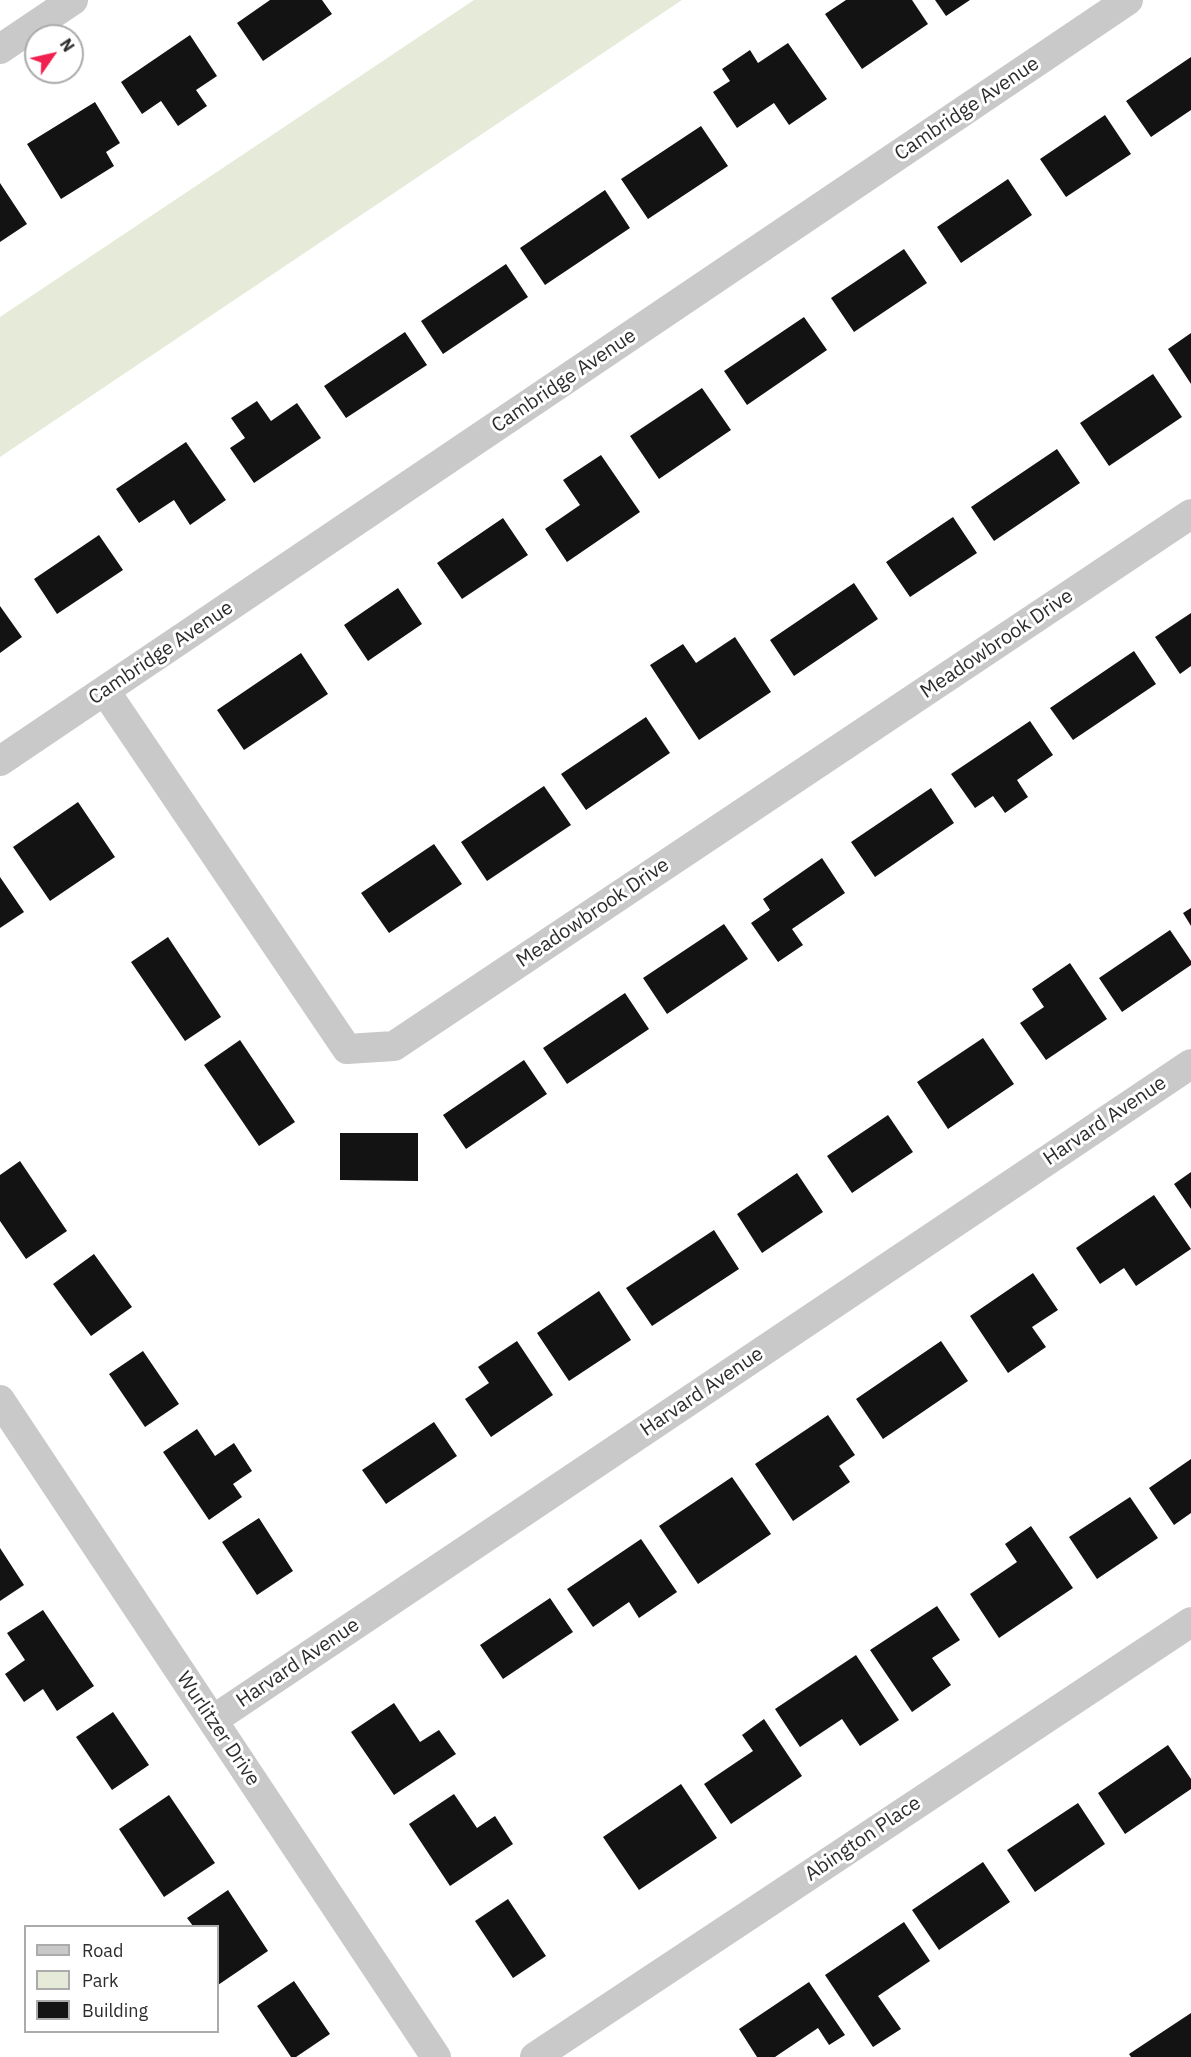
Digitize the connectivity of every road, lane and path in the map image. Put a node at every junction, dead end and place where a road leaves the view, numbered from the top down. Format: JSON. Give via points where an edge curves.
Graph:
{"nodes":[{"id":1,"x":73,"y":0,"type":"edge"},
{"id":2,"x":1128,"y":0,"type":"edge"},
{"id":3,"x":0,"y":49,"type":"edge"},
{"id":4,"x":1191,"y":514,"type":"edge"},
{"id":5,"x":105,"y":691,"type":"junction"},
{"id":6,"x":0,"y":761,"type":"edge"},
{"id":7,"x":1191,"y":1064,"type":"edge"},
{"id":8,"x":0,"y":1400,"type":"edge"},
{"id":9,"x":1191,"y":1622,"type":"edge"},
{"id":10,"x":213,"y":1720,"type":"junction"},
{"id":11,"x":436,"y":2057,"type":"edge"},
{"id":12,"x":536,"y":2057,"type":"edge"}],
"edges":[{"from":1,"to":3,"type":"street"},
{"from":2,"to":5,"type":"street","name":"Cambridge Avenue"},
{"from":4,"to":5,"type":"street","name":"Meadowbrook Drive","via":[[394,1046],[347,1049]]},
{"from":5,"to":6,"type":"street","name":"Cambridge Avenue"},
{"from":7,"to":10,"type":"street","name":"Harvard Avenue"},
{"from":8,"to":10,"type":"street","name":"Wurlitzer Drive"},
{"from":9,"to":12,"type":"street","name":"Abington Place"},
{"from":10,"to":11,"type":"street","name":"Wurlitzer Drive"}]}
